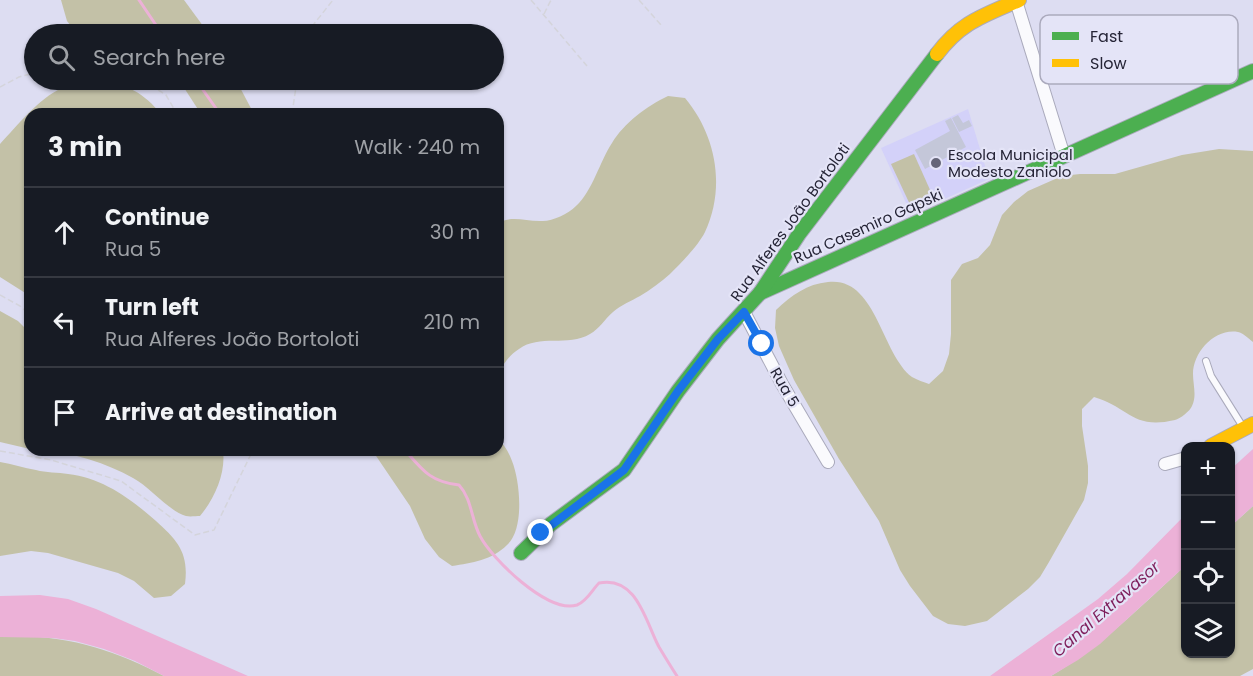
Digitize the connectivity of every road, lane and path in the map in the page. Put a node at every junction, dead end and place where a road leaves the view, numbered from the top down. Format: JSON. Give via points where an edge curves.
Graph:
{"nodes":[{"id":1,"x":333,"y":0,"type":"edge"},
{"id":2,"x":531,"y":0,"type":"edge"},
{"id":3,"x":551,"y":0,"type":"edge"},
{"id":4,"x":639,"y":0,"type":"edge"},
{"id":5,"x":1017,"y":0,"type":"edge"},
{"id":6,"x":544,"y":15,"type":"junction"},
{"id":7,"x":314,"y":24,"type":"edge"},
{"id":8,"x":661,"y":25,"type":"dead end"},
{"id":9,"x":587,"y":66,"type":"dead end"},
{"id":10,"x":1253,"y":71,"type":"edge"},
{"id":11,"x":24,"y":76,"type":"edge"},
{"id":12,"x":1040,"y":76,"type":"edge"},
{"id":13,"x":1238,"y":78,"type":"edge"},
{"id":14,"x":1042,"y":84,"type":"edge"},
{"id":15,"x":1224,"y":84,"type":"edge"},
{"id":16,"x":0,"y":87,"type":"edge"},
{"id":17,"x":157,"y":90,"type":"edge"},
{"id":18,"x":296,"y":90,"type":"edge"},
{"id":19,"x":173,"y":108,"type":"edge"},
{"id":20,"x":293,"y":108,"type":"edge"},
{"id":21,"x":1064,"y":156,"type":"junction"},
{"id":22,"x":759,"y":293,"type":"junction"},
{"id":23,"x":0,"y":295,"type":"edge"},
{"id":24,"x":24,"y":310,"type":"edge"},
{"id":25,"x":744,"y":312,"type":"junction"},
{"id":26,"x":1206,"y":361,"type":"dead end"},
{"id":27,"x":1249,"y":427,"type":"edge"},
{"id":28,"x":1220,"y":442,"type":"edge"},
{"id":29,"x":0,"y":451,"type":"edge"},
{"id":30,"x":24,"y":455,"type":"edge"},
{"id":31,"x":28,"y":456,"type":"edge"},
{"id":32,"x":250,"y":456,"type":"edge"},
{"id":33,"x":1181,"y":459,"type":"edge"},
{"id":34,"x":828,"y":462,"type":"dead end"},
{"id":35,"x":1165,"y":464,"type":"dead end"},
{"id":36,"x":521,"y":553,"type":"dead end"}],
"edges":[{"from":1,"to":7,"type":"path"},
{"from":2,"to":6,"type":"path"},
{"from":3,"to":6,"type":"path"},
{"from":4,"to":8,"type":"path"},
{"from":5,"to":12,"type":"street"},
{"from":5,"to":22,"type":"street","name":"Rua Alferes João Bortoloti","via":[[966,24],[950,37],[799,234]]},
{"from":6,"to":9,"type":"path"},
{"from":10,"to":13,"type":"street","name":"Rua Casemiro Gapski"},
{"from":11,"to":16,"type":"path"},
{"from":14,"to":21,"type":"street"},
{"from":15,"to":21,"type":"street","name":"Rua Casemiro Gapski"},
{"from":17,"to":19,"type":"path"},
{"from":18,"to":20,"type":"path"},
{"from":21,"to":22,"type":"street","name":"Rua Casemiro Gapski"},
{"from":22,"to":25,"type":"street","name":"Rua Alferes João Bortoloti"},
{"from":23,"to":24,"type":"path"},
{"from":25,"to":34,"type":"street","name":"Rua 5"},
{"from":25,"to":36,"type":"street","name":"Rua Alferes João Bortoloti","via":[[684,382],[624,470],[551,524]]},
{"from":26,"to":27,"type":"lane","via":[[1216,385]]},
{"from":27,"to":28,"type":"street"},
{"from":29,"to":30,"type":"path"},
{"from":31,"to":32,"type":"path","via":[[121,480],[195,535],[214,530]]},
{"from":33,"to":35,"type":"street"}]}
